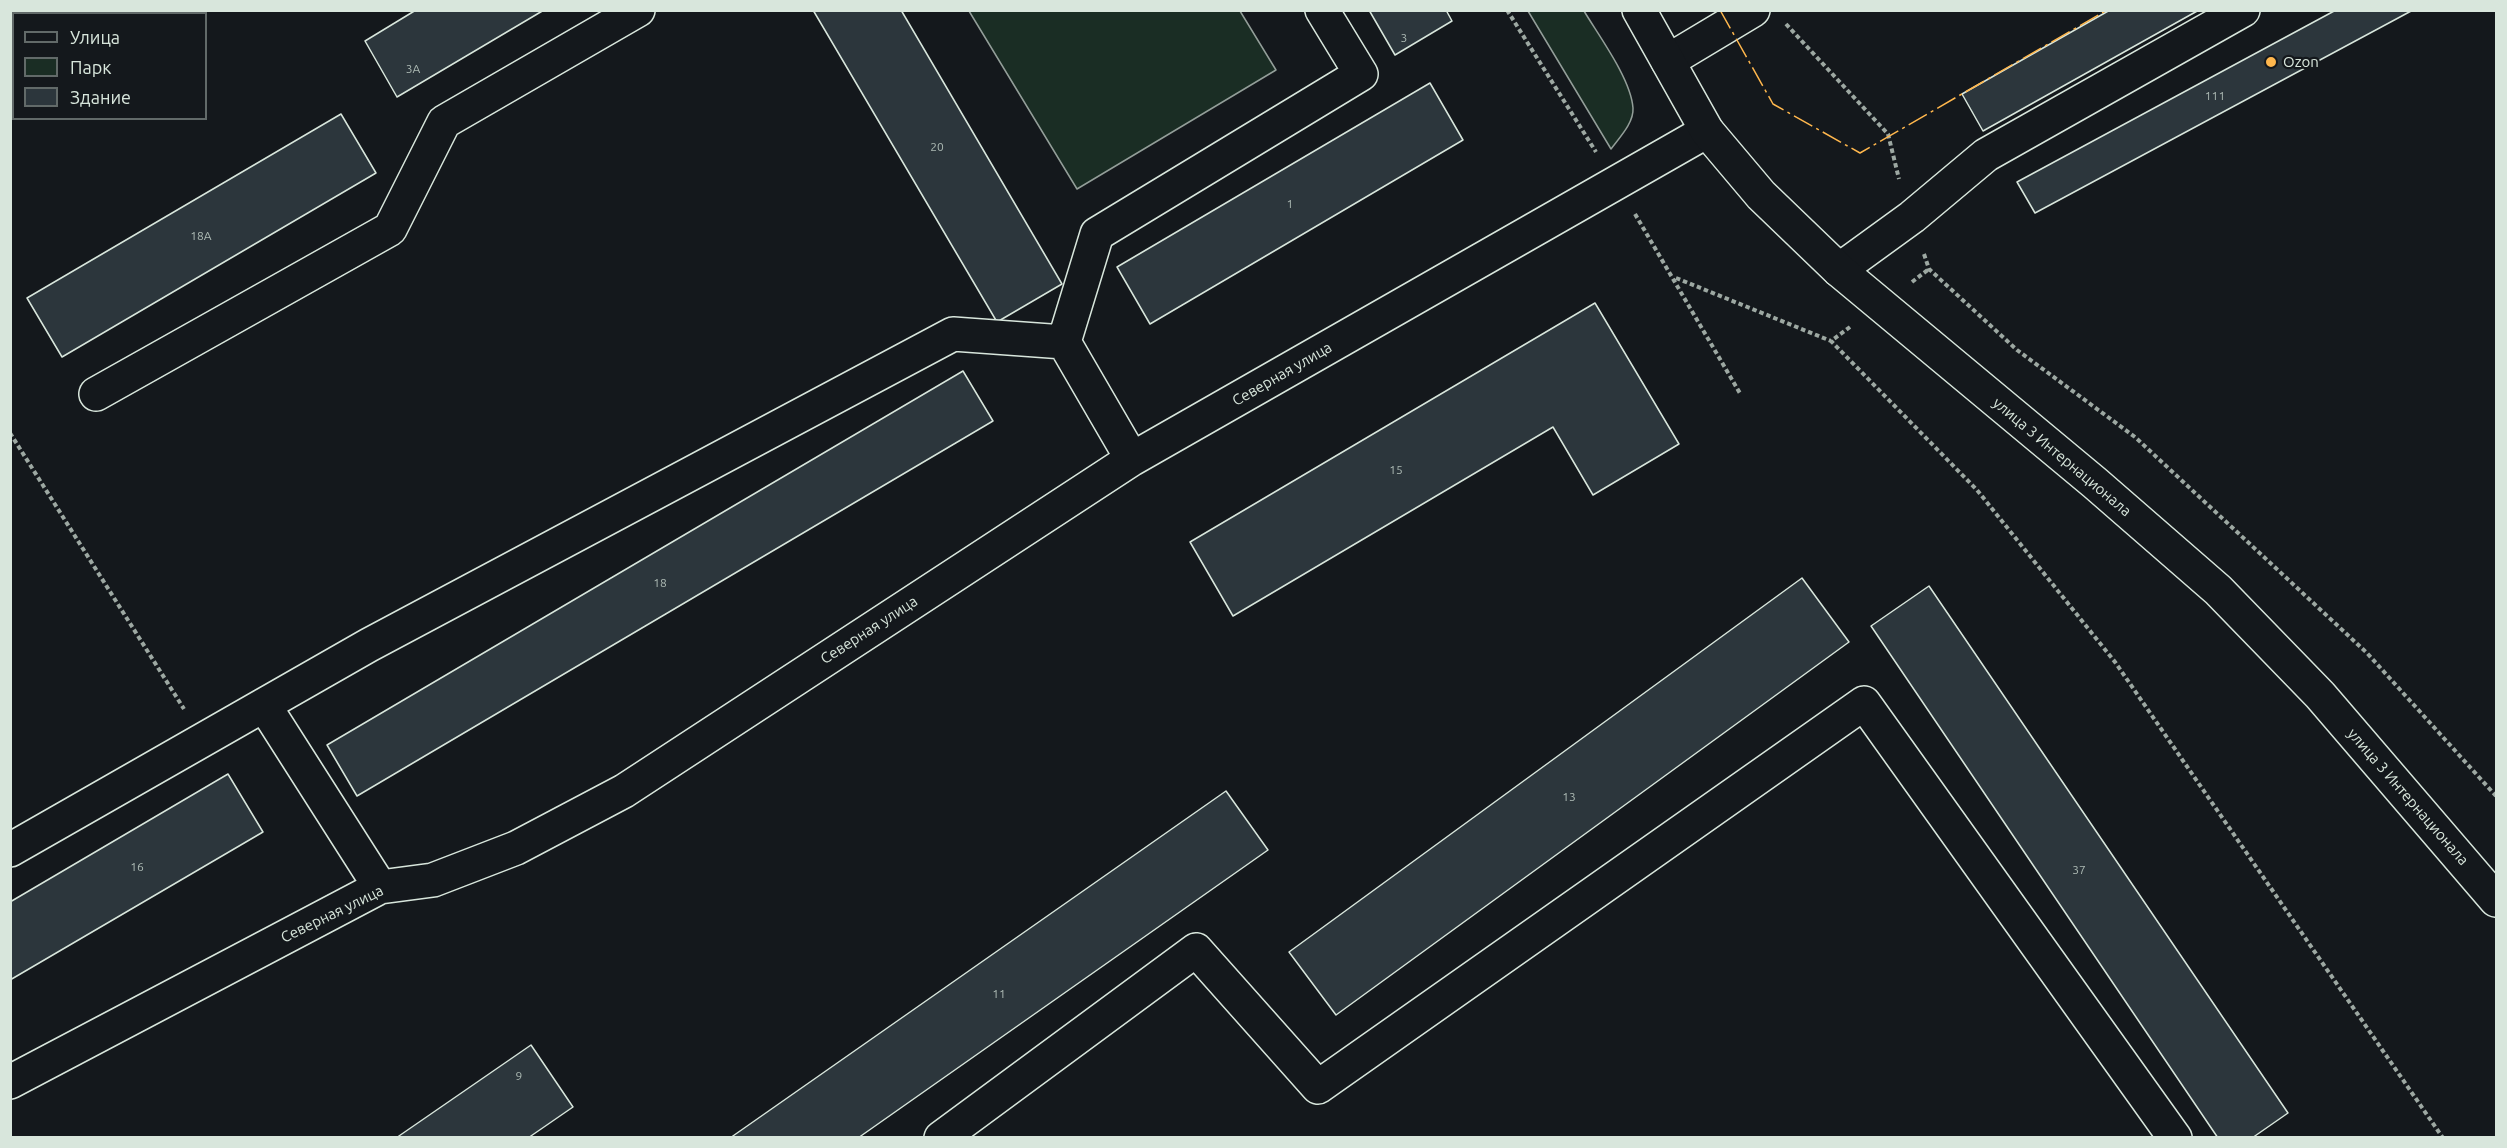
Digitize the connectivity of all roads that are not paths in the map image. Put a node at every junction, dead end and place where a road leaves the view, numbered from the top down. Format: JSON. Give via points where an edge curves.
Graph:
{"nodes":[{"id":1,"x":638,"y":10,"type":"edge"},
{"id":2,"x":1322,"y":10,"type":"edge"},
{"id":3,"x":1639,"y":10,"type":"edge"},
{"id":4,"x":2243,"y":10,"type":"edge"},
{"id":5,"x":1768,"y":16,"type":"edge"},
{"id":6,"x":1668,"y":61,"type":"junction"},
{"id":7,"x":1707,"y":131,"type":"junction"},
{"id":8,"x":1839,"y":270,"type":"junction"},
{"id":9,"x":1064,"y":342,"type":"junction"},
{"id":10,"x":96,"y":394,"type":"dead end"},
{"id":11,"x":1132,"y":459,"type":"junction"},
{"id":12,"x":264,"y":705,"type":"junction"},
{"id":13,"x":10,"y":850,"type":"edge"},
{"id":14,"x":380,"y":887,"type":"junction"},
{"id":15,"x":2496,"y":900,"type":"edge"},
{"id":16,"x":10,"y":1082,"type":"edge"},
{"id":17,"x":941,"y":1137,"type":"edge"},
{"id":18,"x":2175,"y":1137,"type":"edge"}],
"edges":[{"from":1,"to":10,"type":"street","via":[[444,122],[390,229]]},
{"from":2,"to":9,"type":"street","via":[[1361,74],[1097,234]]},
{"from":3,"to":6,"type":"street","name":"улица 3 Интернационала"},
{"from":4,"to":8,"type":"street","via":[[1986,155],[1912,217]]},
{"from":5,"to":6,"type":"street"},
{"from":6,"to":7,"type":"street","name":"улица 3 Интернационала"},
{"from":7,"to":8,"type":"street","name":"улица 3 Интернационала","via":[[1761,195]]},
{"from":7,"to":11,"type":"street","name":"Северная улица"},
{"from":8,"to":15,"type":"street","name":"улица 3 Интернационала","via":[[2218,591],[2320,695]]},
{"from":9,"to":11,"type":"street"},
{"from":9,"to":12,"type":"street","via":[[953,334],[369,645]]},
{"from":11,"to":14,"type":"street","name":"Северная улица","via":[[624,790],[516,848],[433,880]]},
{"from":12,"to":13,"type":"street"},
{"from":12,"to":14,"type":"street"},
{"from":14,"to":16,"type":"street","name":"Северная улица"},
{"from":17,"to":18,"type":"street","via":[[1196,950],[1318,1087],[1864,703]]}]}
